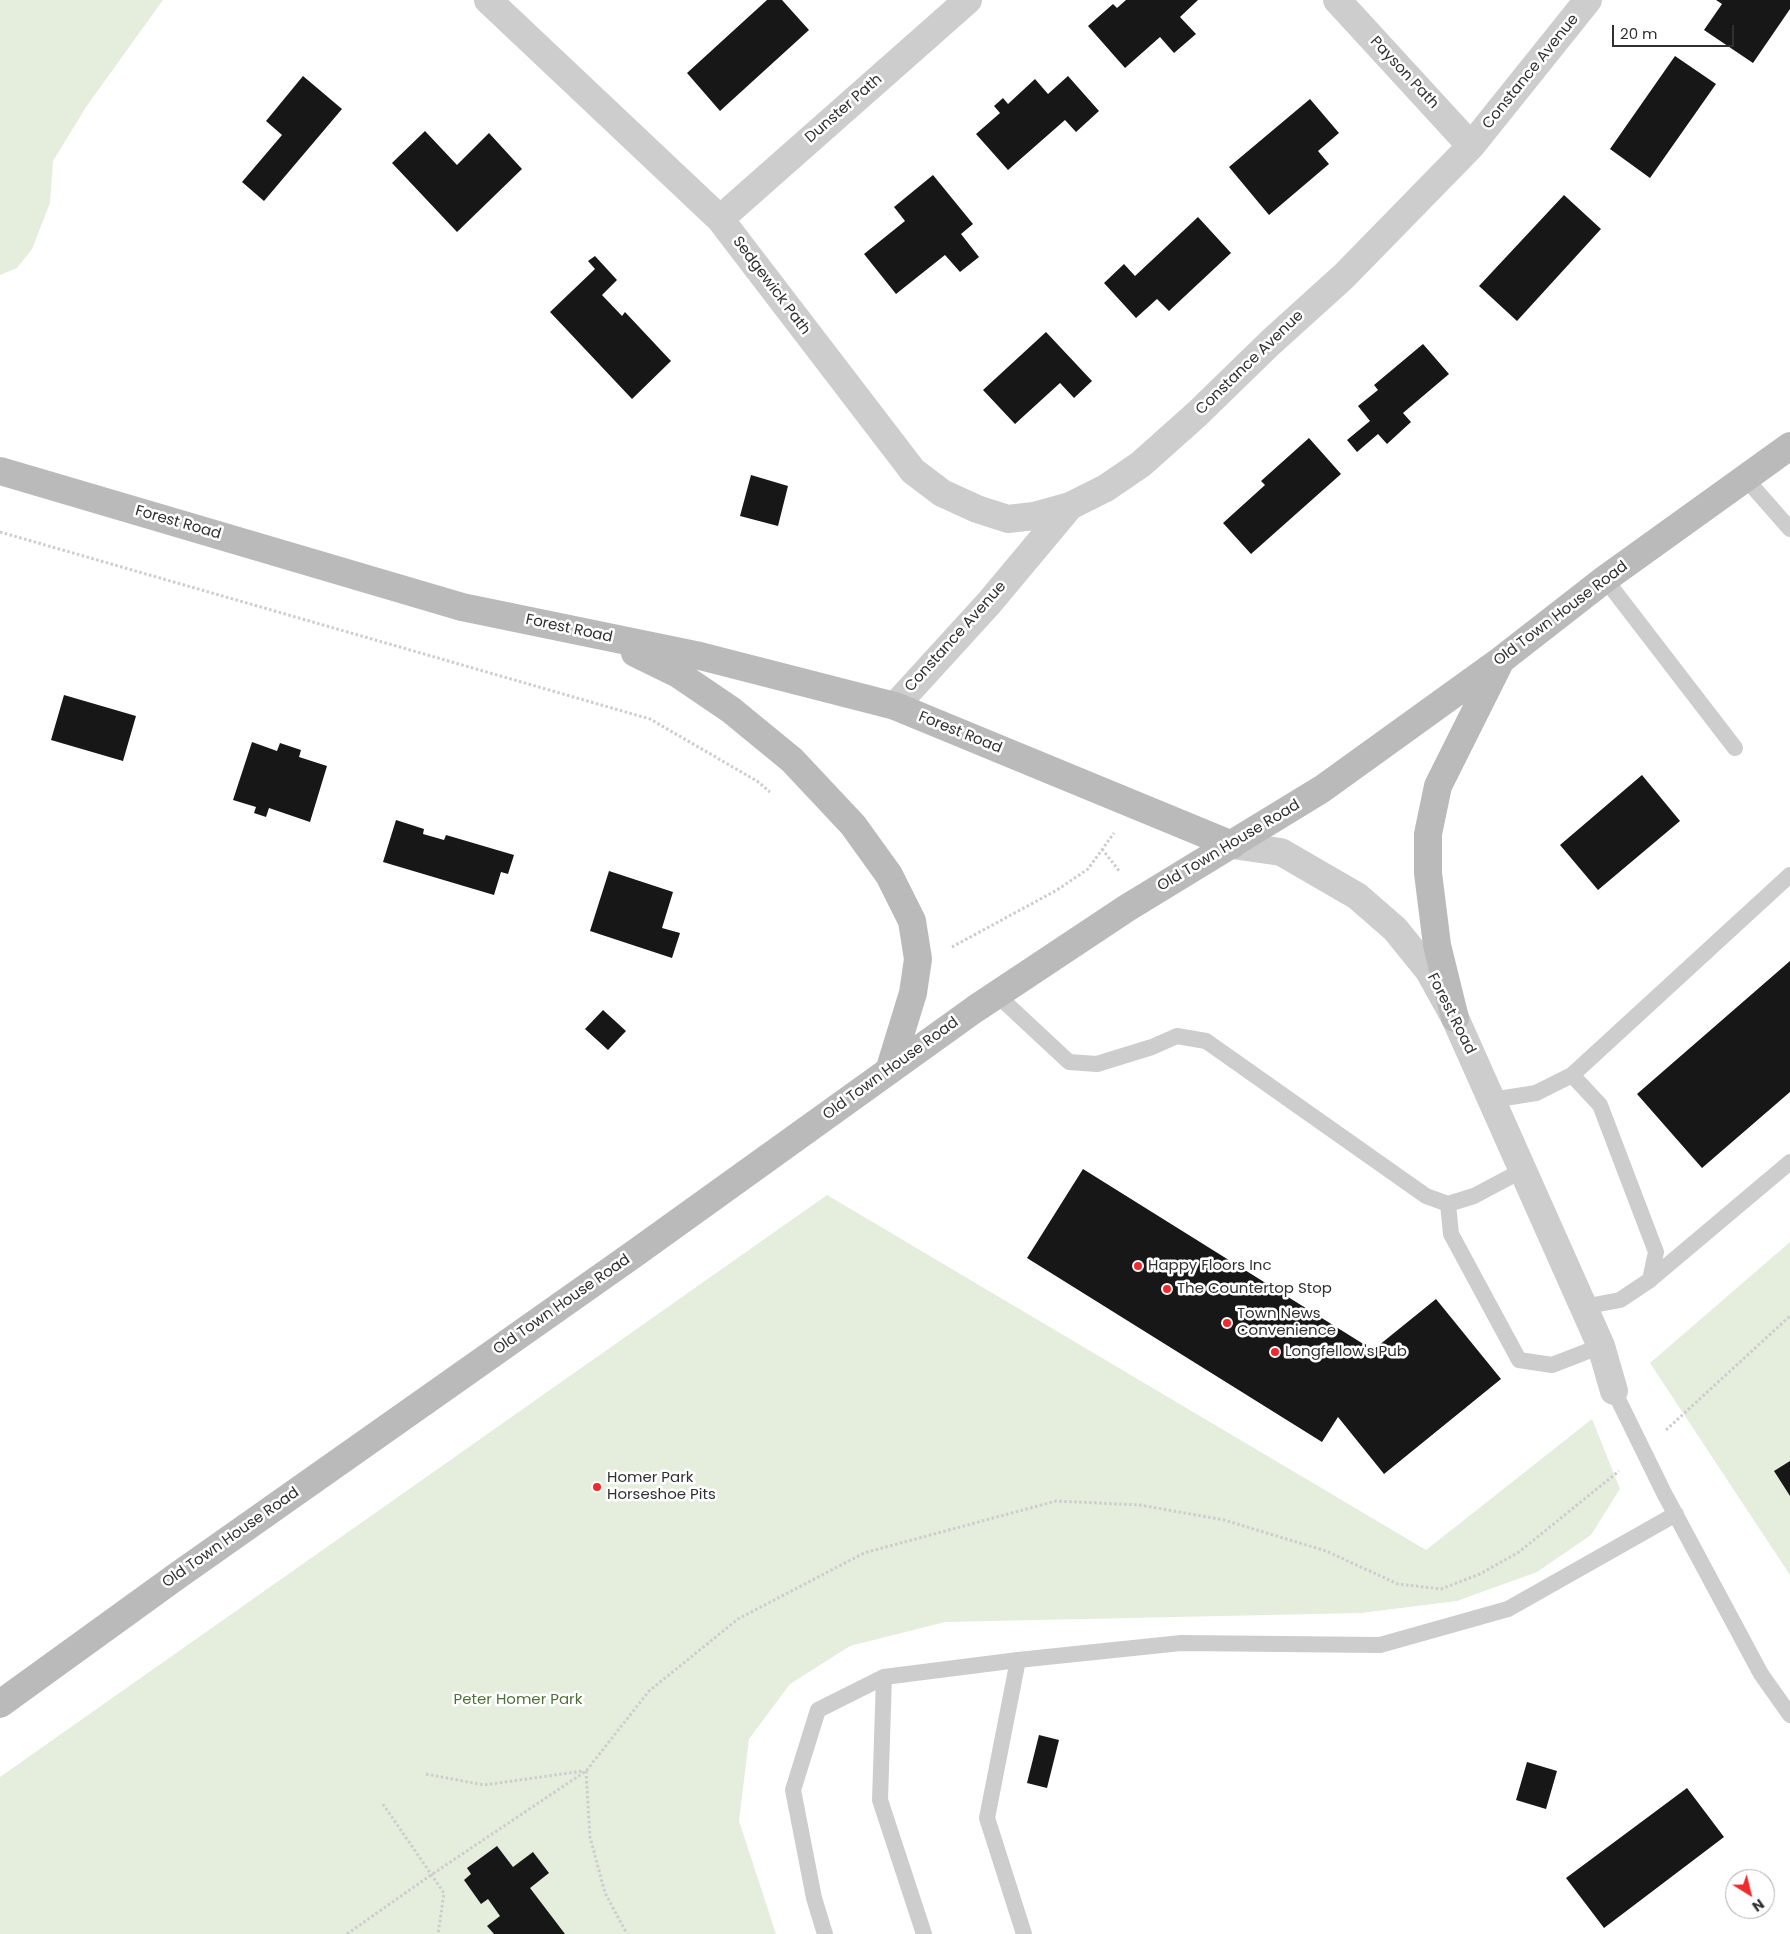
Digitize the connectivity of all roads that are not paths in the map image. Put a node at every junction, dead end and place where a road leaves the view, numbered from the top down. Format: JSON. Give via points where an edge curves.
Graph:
{"nodes":[{"id":1,"x":488,"y":0,"type":"edge"},
{"id":2,"x":968,"y":0,"type":"edge"},
{"id":3,"x":1337,"y":0,"type":"edge"},
{"id":4,"x":1588,"y":0,"type":"edge"},
{"id":5,"x":1471,"y":146,"type":"junction"},
{"id":6,"x":720,"y":219,"type":"junction"},
{"id":7,"x":1790,"y":446,"type":"edge"},
{"id":8,"x":0,"y":471,"type":"edge"},
{"id":9,"x":1746,"y":479,"type":"junction"},
{"id":10,"x":1070,"y":506,"type":"junction"},
{"id":11,"x":1790,"y":530,"type":"edge"},
{"id":12,"x":1605,"y":579,"type":"junction"},
{"id":13,"x":598,"y":635,"type":"junction"},
{"id":14,"x":1501,"y":660,"type":"junction"},
{"id":15,"x":895,"y":706,"type":"junction"},
{"id":16,"x":1735,"y":748,"type":"dead end"},
{"id":17,"x":1232,"y":845,"type":"junction"},
{"id":18,"x":1790,"y":875,"type":"edge"},
{"id":19,"x":996,"y":994,"type":"junction"},
{"id":20,"x":1455,"y":1018,"type":"junction"},
{"id":21,"x":889,"y":1071,"type":"junction"},
{"id":22,"x":1572,"y":1075,"type":"junction"},
{"id":23,"x":1492,"y":1100,"type":"junction"},
{"id":24,"x":1790,"y":1162,"type":"edge"},
{"id":25,"x":1523,"y":1170,"type":"junction"},
{"id":26,"x":1448,"y":1204,"type":"junction"},
{"id":27,"x":1650,"y":1280,"type":"junction"},
{"id":28,"x":1583,"y":1307,"type":"junction"},
{"id":29,"x":1600,"y":1346,"type":"junction"},
{"id":30,"x":1614,"y":1391,"type":"joint"},
{"id":31,"x":1676,"y":1514,"type":"junction"},
{"id":32,"x":1018,"y":1660,"type":"junction"},
{"id":33,"x":884,"y":1677,"type":"junction"},
{"id":34,"x":0,"y":1704,"type":"edge"},
{"id":35,"x":1790,"y":1715,"type":"edge"},
{"id":36,"x":825,"y":1934,"type":"edge"},
{"id":37,"x":924,"y":1934,"type":"edge"},
{"id":38,"x":1024,"y":1934,"type":"edge"}],
"edges":[{"from":1,"to":6,"type":"street","name":"Sedgewick Path"},
{"from":2,"to":6,"type":"street","name":"Dunster Path"},
{"from":3,"to":5,"type":"street","name":"Payson Path"},
{"from":4,"to":5,"type":"street","name":"Constance Avenue"},
{"from":5,"to":10,"type":"street","name":"Constance Avenue","via":[[1344,276],[1270,342],[1197,414],[1141,464],[1106,488]]},
{"from":6,"to":10,"type":"street","name":"Sedgewick Path","via":[[913,471],[942,493],[1008,519]]},
{"from":7,"to":9,"type":"main road","name":"Old Town House Road"},
{"from":8,"to":13,"type":"main road","name":"Forest Road","via":[[462,606]]},
{"from":9,"to":11,"type":"lane"},
{"from":9,"to":12,"type":"main road","name":"Old Town House Road"},
{"from":10,"to":15,"type":"street","name":"Constance Avenue","via":[[989,603]]},
{"from":12,"to":14,"type":"main road","name":"Old Town House Road"},
{"from":12,"to":16,"type":"lane"},
{"from":13,"to":15,"type":"main road","name":"Forest Road","via":[[700,656]]},
{"from":13,"to":21,"type":"main road","via":[[678,674],[731,710],[792,760],[853,825],[889,875],[912,921],[918,959],[913,994]]},
{"from":14,"to":17,"type":"main road","name":"Old Town House Road","via":[[1322,789]]},
{"from":14,"to":20,"type":"main road","via":[[1438,786],[1428,834],[1428,873],[1437,945]]},
{"from":15,"to":17,"type":"main road","name":"Forest Road"},
{"from":17,"to":19,"type":"main road","name":"Old Town House Road","via":[[1126,908]]},
{"from":17,"to":20,"type":"street","name":"Forest Road","via":[[1281,852],[1357,896],[1394,929],[1430,971]]},
{"from":18,"to":22,"type":"lane"},
{"from":19,"to":21,"type":"main road","name":"Old Town House Road"},
{"from":19,"to":26,"type":"lane","via":[[1069,1062],[1097,1064],[1177,1036],[1206,1040],[1426,1196]]},
{"from":20,"to":23,"type":"street","name":"Forest Road"},
{"from":21,"to":34,"type":"main road","name":"Old Town House Road"},
{"from":22,"to":23,"type":"lane","via":[[1536,1092]]},
{"from":22,"to":27,"type":"lane","via":[[1600,1105],[1604,1114],[1656,1252]]},
{"from":23,"to":25,"type":"street","name":"Forest Road"},
{"from":24,"to":27,"type":"lane"},
{"from":25,"to":26,"type":"lane","via":[[1474,1196]]},
{"from":25,"to":28,"type":"street","name":"Forest Road"},
{"from":26,"to":29,"type":"lane","via":[[1451,1234],[1518,1360],[1552,1365]]},
{"from":27,"to":28,"type":"lane","via":[[1620,1300]]},
{"from":28,"to":29,"type":"street","name":"Forest Road"},
{"from":29,"to":30,"type":"street","name":"Forest Road"},
{"from":30,"to":31,"type":"lane"},
{"from":31,"to":32,"type":"lane","via":[[1508,1609],[1380,1645],[1181,1643]]},
{"from":31,"to":35,"type":"lane","via":[[1761,1674]]},
{"from":32,"to":33,"type":"lane"},
{"from":32,"to":38,"type":"lane","via":[[987,1818]]},
{"from":33,"to":36,"type":"lane","via":[[818,1710],[793,1790],[814,1898]]},
{"from":33,"to":37,"type":"lane","via":[[880,1800]]}]}
